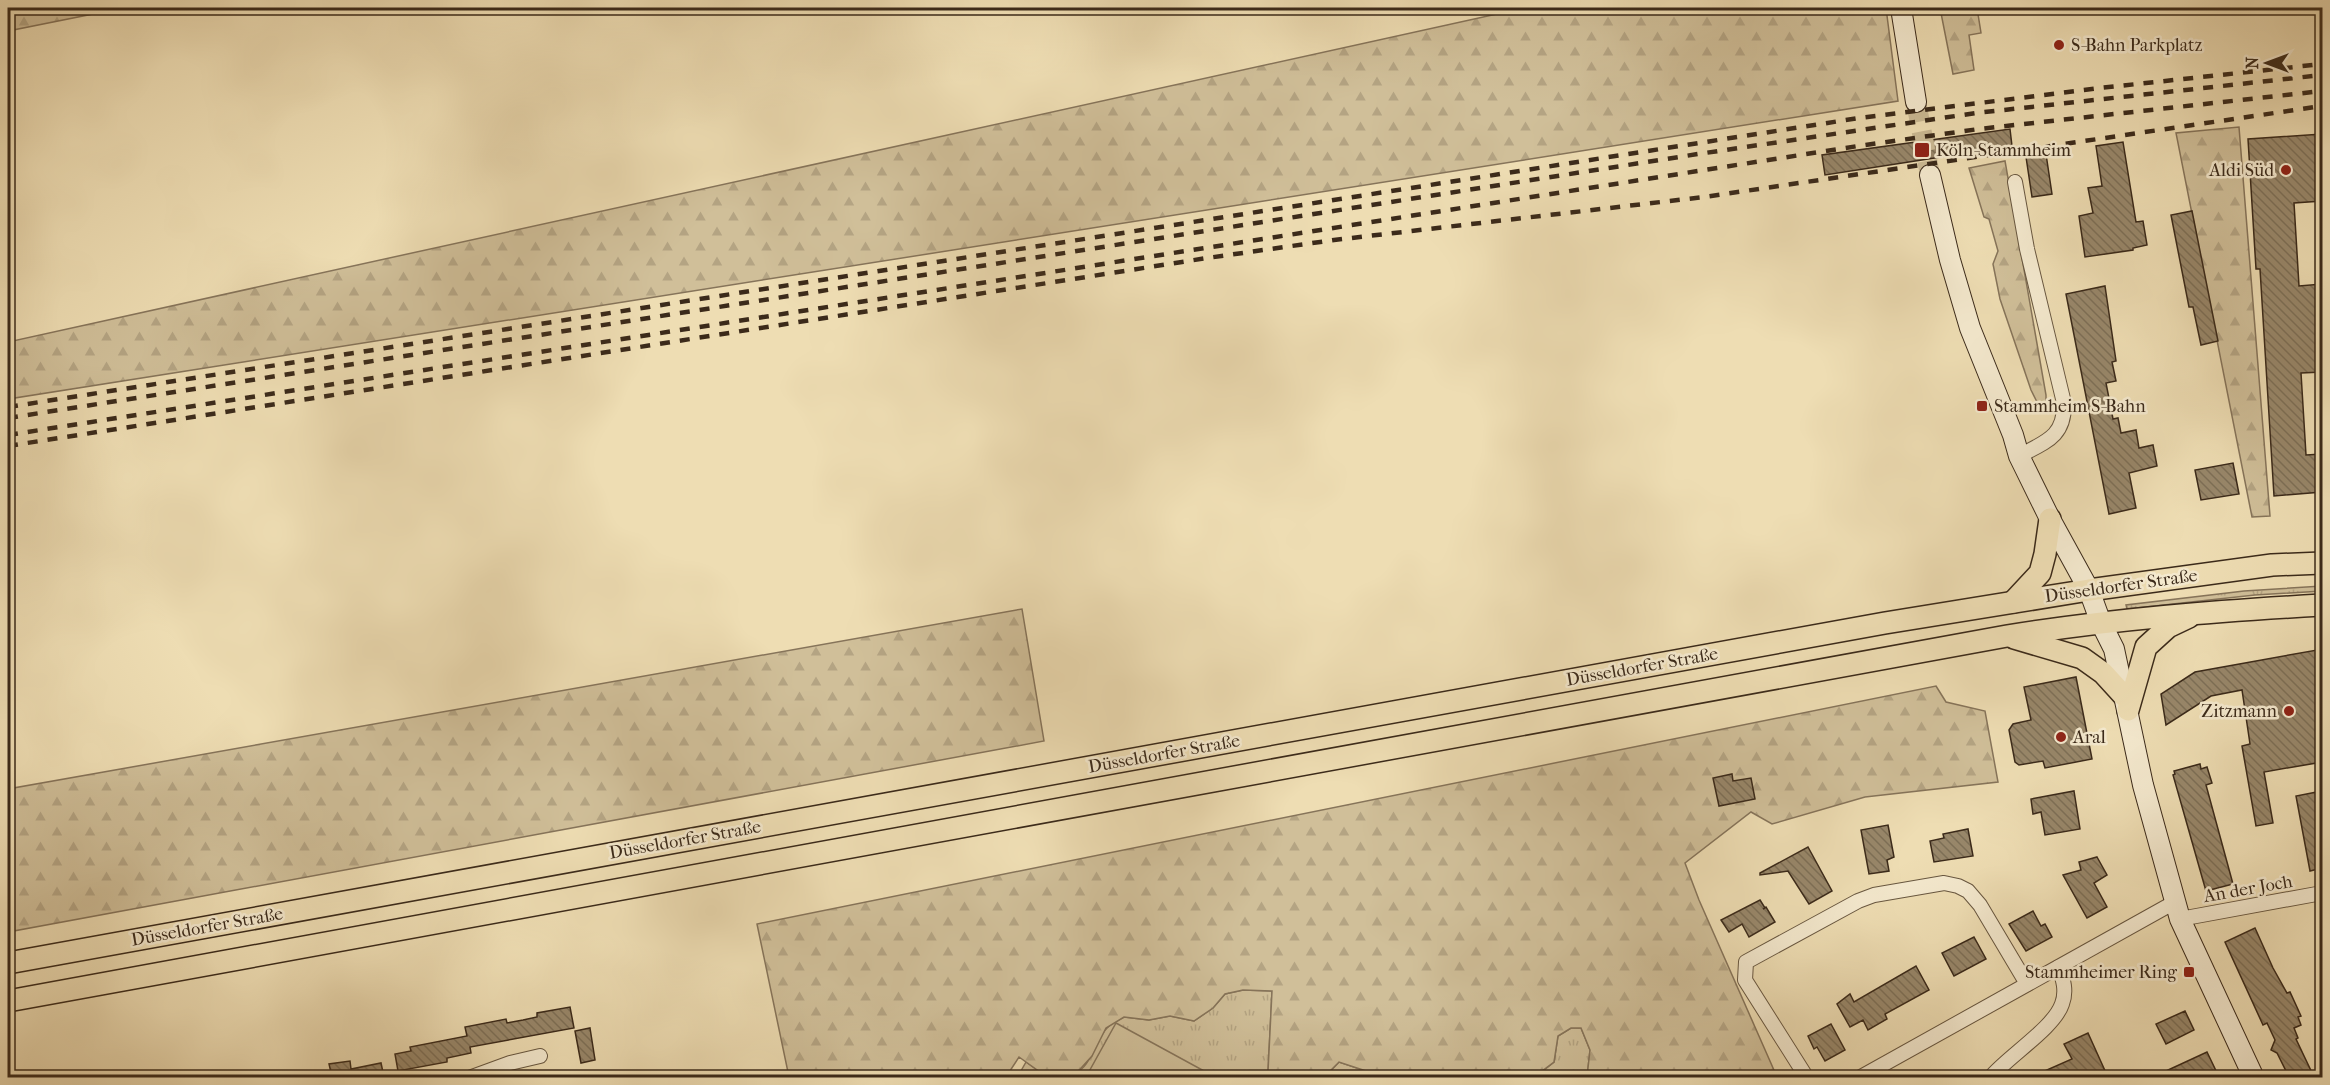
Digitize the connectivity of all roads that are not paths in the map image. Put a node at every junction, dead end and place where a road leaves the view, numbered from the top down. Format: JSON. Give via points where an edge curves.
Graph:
{"nodes":[{"id":1,"x":1901,"y":8,"type":"edge"},
{"id":2,"x":1916,"y":102,"type":"tunnel mouth"},
{"id":3,"x":1929,"y":175,"type":"tunnel mouth"},
{"id":4,"x":2015,"y":182,"type":"dead end"},
{"id":5,"x":2019,"y":456,"type":"junction"},
{"id":6,"x":2050,"y":519,"type":"junction"},
{"id":7,"x":2322,"y":563,"type":"edge"},
{"id":8,"x":2089,"y":590,"type":"junction"},
{"id":9,"x":2013,"y":602,"type":"junction"},
{"id":10,"x":2322,"y":604,"type":"edge"},
{"id":11,"x":2200,"y":612,"type":"junction"},
{"id":12,"x":2101,"y":623,"type":"junction"},
{"id":13,"x":2007,"y":636,"type":"junction"},
{"id":14,"x":2126,"y":703,"type":"junction"},
{"id":15,"x":2322,"y":893,"type":"edge"},
{"id":16,"x":2177,"y":910,"type":"junction"},
{"id":17,"x":8,"y":963,"type":"edge"},
{"id":18,"x":2059,"y":967,"type":"junction"},
{"id":19,"x":2026,"y":984,"type":"junction"},
{"id":20,"x":8,"y":1001,"type":"edge"},
{"id":21,"x":540,"y":1056,"type":"dead end"},
{"id":22,"x":469,"y":1077,"type":"edge"},
{"id":23,"x":1807,"y":1077,"type":"edge"},
{"id":24,"x":1859,"y":1077,"type":"edge"},
{"id":25,"x":1990,"y":1077,"type":"edge"},
{"id":26,"x":2254,"y":1077,"type":"edge"}],
"edges":[{"from":1,"to":2,"type":"main road"},
{"from":3,"to":5,"type":"main road","via":[[1970,328]]},
{"from":4,"to":5,"type":"street","via":[[2064,403],[2057,433]]},
{"from":5,"to":6,"type":"main road"},
{"from":6,"to":8,"type":"main road"},
{"from":6,"to":9,"type":"main road","via":[[2040,573]]},
{"from":7,"to":8,"type":"main road","name":"Düsseldorfer Straße","via":[[2272,565]]},
{"from":8,"to":9,"type":"main road","name":"Düsseldorfer Straße"},
{"from":8,"to":12,"type":"main road"},
{"from":9,"to":17,"type":"main road","name":"Düsseldorfer Straße"},
{"from":10,"to":11,"type":"main road","name":"Düsseldorfer Straße"},
{"from":11,"to":12,"type":"main road","name":"Düsseldorfer Straße"},
{"from":11,"to":14,"type":"main road","via":[[2169,627],[2146,646]]},
{"from":12,"to":13,"type":"main road","name":"Düsseldorfer Straße"},
{"from":12,"to":14,"type":"main road","via":[[2114,649]]},
{"from":13,"to":14,"type":"main road","via":[[2082,658],[2103,673]]},
{"from":13,"to":20,"type":"main road","name":"Düsseldorfer Straße"},
{"from":14,"to":16,"type":"main road","via":[[2143,785]]},
{"from":15,"to":16,"type":"street","name":"An der Joch"},
{"from":16,"to":18,"type":"street","name":"An der Joch"},
{"from":16,"to":26,"type":"main road"},
{"from":18,"to":19,"type":"street","name":"An der Joch"},
{"from":18,"to":25,"type":"street","via":[[2064,982],[2062,1004],[2050,1022]]},
{"from":19,"to":23,"type":"street","via":[[1980,905],[1958,886],[1944,883],[1858,901],[1746,962],[1744,980]]},
{"from":19,"to":24,"type":"street","name":"An der Joch"},
{"from":21,"to":22,"type":"street"}]}
